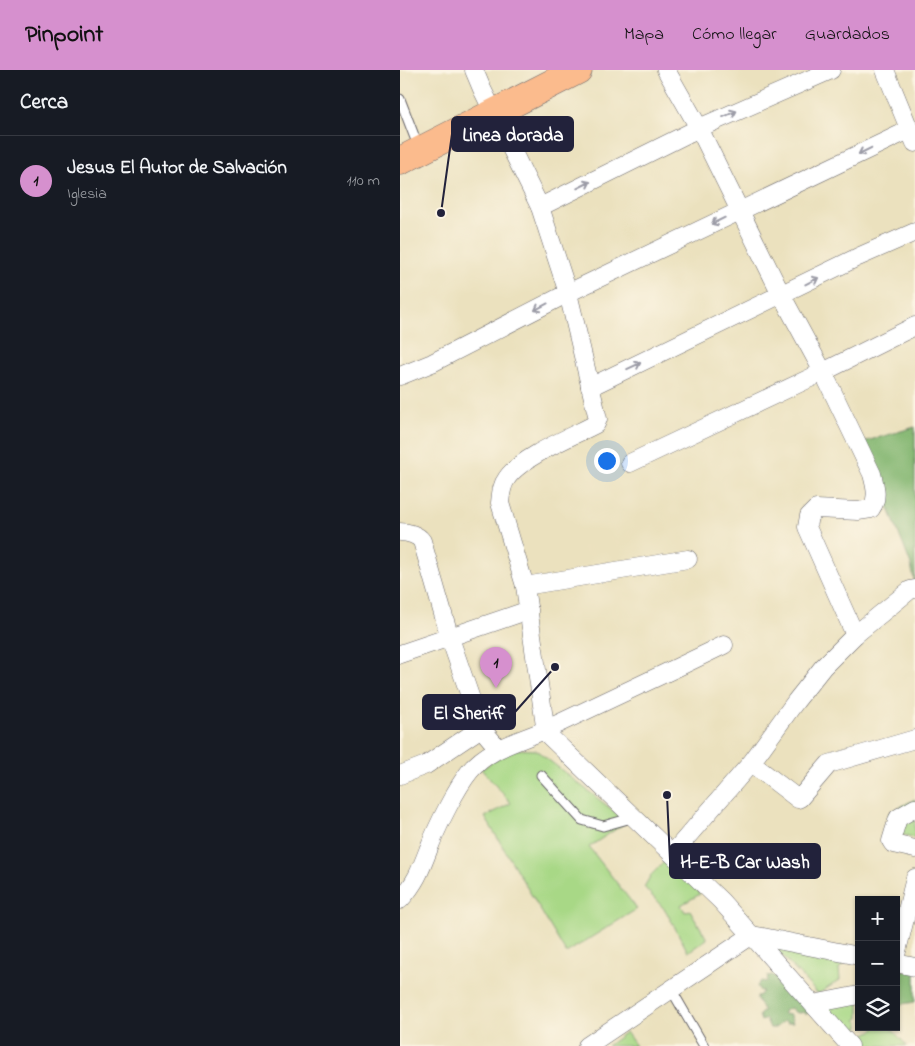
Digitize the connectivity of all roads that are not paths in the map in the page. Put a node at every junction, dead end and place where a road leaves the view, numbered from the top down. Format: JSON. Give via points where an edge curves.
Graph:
{"nodes":[{"id":1,"x":474,"y":70,"type":"edge"},
{"id":2,"x":543,"y":70,"type":"edge"},
{"id":3,"x":578,"y":70,"type":"edge"},
{"id":4,"x":666,"y":70,"type":"edge"},
{"id":5,"x":831,"y":70,"type":"edge"},
{"id":6,"x":885,"y":70,"type":"edge"},
{"id":7,"x":400,"y":99,"type":"edge"},
{"id":8,"x":492,"y":107,"type":"junction"},
{"id":9,"x":699,"y":128,"type":"junction"},
{"id":10,"x":912,"y":136,"type":"edge"},
{"id":11,"x":407,"y":141,"type":"edge"},
{"id":12,"x":400,"y":161,"type":"edge"},
{"id":13,"x":540,"y":207,"type":"junction"},
{"id":14,"x":740,"y":211,"type":"junction"},
{"id":15,"x":915,"y":232,"type":"edge"},
{"id":16,"x":568,"y":293,"type":"junction"},
{"id":17,"x":782,"y":296,"type":"junction"},
{"id":18,"x":915,"y":326,"type":"edge"},
{"id":19,"x":823,"y":372,"type":"junction"},
{"id":20,"x":400,"y":376,"type":"edge"},
{"id":21,"x":590,"y":387,"type":"junction"},
{"id":22,"x":630,"y":463,"type":"dead end"},
{"id":23,"x":400,"y":532,"type":"edge"},
{"id":24,"x":688,"y":559,"type":"dead end"},
{"id":25,"x":525,"y":586,"type":"junction"},
{"id":26,"x":915,"y":588,"type":"edge"},
{"id":27,"x":529,"y":610,"type":"junction"},
{"id":28,"x":855,"y":634,"type":"junction"},
{"id":29,"x":450,"y":638,"type":"junction"},
{"id":30,"x":724,"y":645,"type":"dead end"},
{"id":31,"x":400,"y":654,"type":"edge"},
{"id":32,"x":481,"y":728,"type":"junction"},
{"id":33,"x":545,"y":730,"type":"junction"},
{"id":34,"x":915,"y":739,"type":"edge"},
{"id":35,"x":498,"y":748,"type":"junction"},
{"id":36,"x":751,"y":764,"type":"junction"},
{"id":37,"x":541,"y":774,"type":"dead end"},
{"id":38,"x":400,"y":776,"type":"edge"},
{"id":39,"x":915,"y":808,"type":"edge"},
{"id":40,"x":635,"y":817,"type":"junction"},
{"id":41,"x":915,"y":849,"type":"edge"},
{"id":42,"x":672,"y":853,"type":"junction"},
{"id":43,"x":915,"y":878,"type":"edge"},
{"id":44,"x":400,"y":900,"type":"edge"},
{"id":45,"x":752,"y":935,"type":"junction"},
{"id":46,"x":899,"y":941,"type":"edge"},
{"id":47,"x":855,"y":955,"type":"edge"},
{"id":48,"x":900,"y":964,"type":"edge"},
{"id":49,"x":915,"y":967,"type":"edge"},
{"id":50,"x":671,"y":989,"type":"junction"},
{"id":51,"x":855,"y":996,"type":"edge"},
{"id":52,"x":813,"y":1004,"type":"junction"},
{"id":53,"x":587,"y":1046,"type":"edge"},
{"id":54,"x":704,"y":1046,"type":"edge"},
{"id":55,"x":850,"y":1046,"type":"edge"}],
"edges":[{"from":1,"to":8,"type":"street"},
{"from":2,"to":8,"type":"main road"},
{"from":3,"to":8,"type":"main road"},
{"from":4,"to":9,"type":"street"},
{"from":9,"to":5,"type":"street","one_way":true},
{"from":6,"to":10,"type":"street"},
{"from":7,"to":11,"type":"lane"},
{"from":8,"to":11,"type":"main road"},
{"from":8,"to":12,"type":"main road"},
{"from":8,"to":13,"type":"street"},
{"from":13,"to":9,"type":"street","one_way":true},
{"from":9,"to":14,"type":"street"},
{"from":10,"to":14,"type":"street","one_way":true},
{"from":13,"to":16,"type":"street"},
{"from":14,"to":16,"type":"street","one_way":true},
{"from":14,"to":17,"type":"street"},
{"from":17,"to":15,"type":"street","one_way":true},
{"from":16,"to":20,"type":"street","one_way":true,"via":[[432,363]]},
{"from":16,"to":21,"type":"street"},
{"from":17,"to":19,"type":"street"},
{"from":21,"to":17,"type":"street","one_way":true},
{"from":18,"to":19,"type":"street"},
{"from":19,"to":22,"type":"street"},
{"from":19,"to":28,"type":"street","via":[[872,474],[876,491],[876,503],[872,509],[816,510],[809,516],[807,527]]},
{"from":21,"to":25,"type":"street","via":[[598,419],[596,424],[521,463],[503,486],[500,503]]},
{"from":23,"to":29,"type":"street","via":[[422,541]]},
{"from":24,"to":25,"type":"street"},
{"from":25,"to":27,"type":"street"},
{"from":26,"to":28,"type":"street"},
{"from":27,"to":29,"type":"street"},
{"from":27,"to":33,"type":"street"},
{"from":28,"to":36,"type":"street","via":[[817,674]]},
{"from":29,"to":31,"type":"street"},
{"from":29,"to":32,"type":"street"},
{"from":30,"to":33,"type":"street"},
{"from":32,"to":35,"type":"street"},
{"from":32,"to":38,"type":"street","via":[[426,764]]},
{"from":33,"to":35,"type":"street"},
{"from":33,"to":40,"type":"street"},
{"from":34,"to":36,"type":"street","via":[[829,764],[798,799]]},
{"from":35,"to":44,"type":"street","via":[[470,771],[429,847],[422,870]]},
{"from":36,"to":42,"type":"street"},
{"from":37,"to":40,"type":"lane","via":[[582,820],[603,826]]},
{"from":39,"to":41,"type":"street","via":[[898,818],[890,841]]},
{"from":40,"to":42,"type":"street"},
{"from":42,"to":45,"type":"street"},
{"from":43,"to":46,"type":"street"},
{"from":45,"to":47,"type":"street"},
{"from":45,"to":50,"type":"street"},
{"from":45,"to":52,"type":"street"},
{"from":48,"to":49,"type":"street"},
{"from":50,"to":53,"type":"street"},
{"from":50,"to":54,"type":"lane"},
{"from":51,"to":52,"type":"street"},
{"from":52,"to":55,"type":"street"}]}
